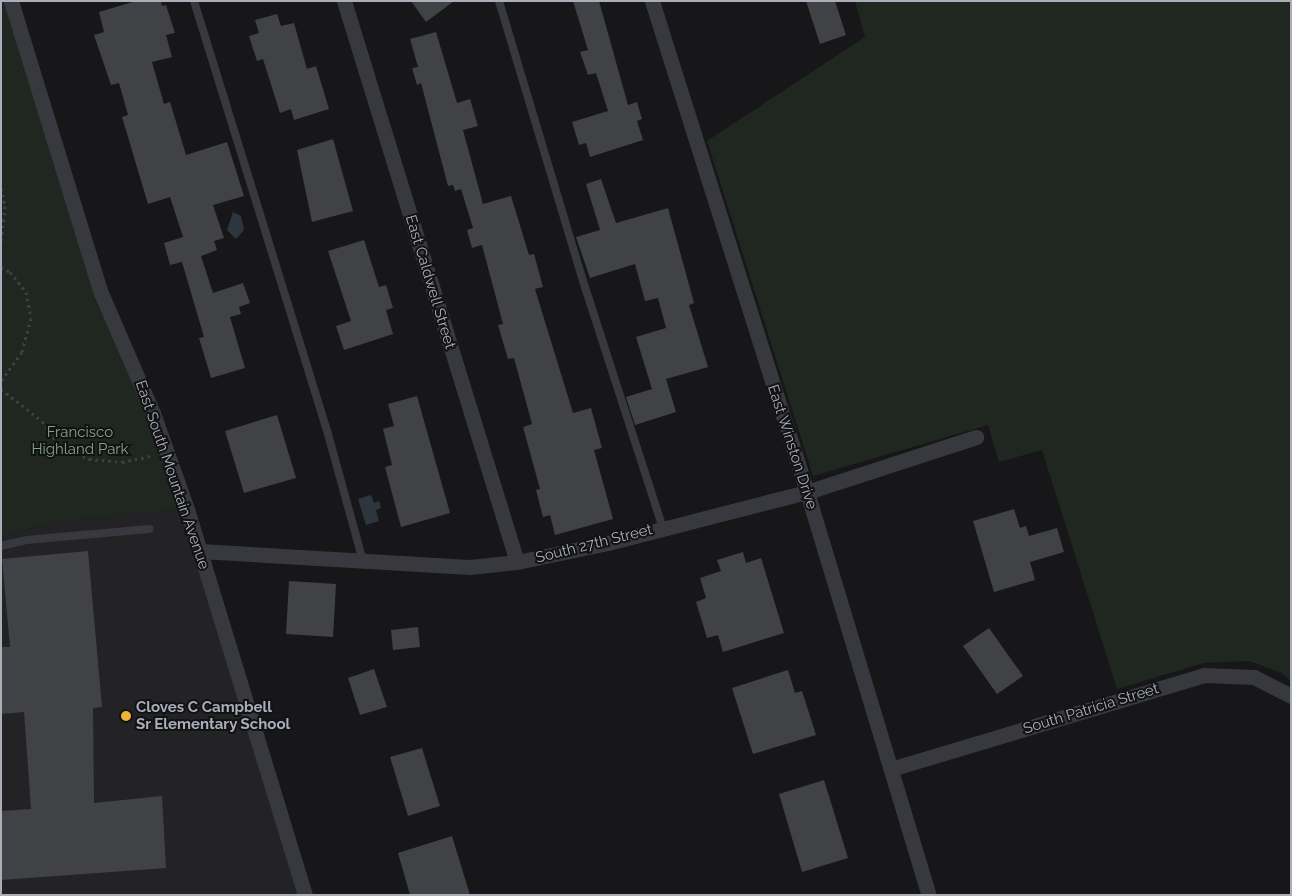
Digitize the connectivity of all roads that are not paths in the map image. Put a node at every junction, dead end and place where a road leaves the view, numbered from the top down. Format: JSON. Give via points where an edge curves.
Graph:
{"nodes":[{"id":1,"x":11,"y":1,"type":"edge"},
{"id":2,"x":194,"y":1,"type":"edge"},
{"id":3,"x":344,"y":1,"type":"edge"},
{"id":4,"x":499,"y":1,"type":"edge"},
{"id":5,"x":652,"y":1,"type":"edge"},
{"id":6,"x":976,"y":437,"type":"dead end"},
{"id":7,"x":807,"y":492,"type":"junction"},
{"id":8,"x":663,"y":528,"type":"junction"},
{"id":9,"x":150,"y":529,"type":"dead end"},
{"id":10,"x":1,"y":546,"type":"edge"},
{"id":11,"x":200,"y":552,"type":"junction"},
{"id":12,"x":363,"y":561,"type":"junction"},
{"id":13,"x":517,"y":562,"type":"junction"},
{"id":14,"x":1291,"y":696,"type":"edge"},
{"id":15,"x":891,"y":769,"type":"junction"},
{"id":16,"x":305,"y":895,"type":"edge"},
{"id":17,"x":928,"y":895,"type":"edge"}],
"edges":[{"from":1,"to":11,"type":"street","name":"East South Mountain Avenue","via":[[101,293],[167,450]]},
{"from":2,"to":12,"type":"lane","via":[[328,434]]},
{"from":3,"to":13,"type":"street","name":"East Caldwell Street"},
{"from":4,"to":8,"type":"lane","via":[[585,287]]},
{"from":5,"to":7,"type":"street","name":"East Winston Drive"},
{"from":6,"to":7,"type":"street","name":"South 27th Street"},
{"from":7,"to":8,"type":"street","name":"South 27th Street"},
{"from":7,"to":15,"type":"street","name":"East Winston Drive"},
{"from":8,"to":13,"type":"street","name":"South 27th Street"},
{"from":9,"to":10,"type":"lane","via":[[26,540]]},
{"from":11,"to":12,"type":"street","name":"South 27th Street"},
{"from":11,"to":16,"type":"street","name":"East South Mountain Avenue"},
{"from":12,"to":13,"type":"street","name":"South 27th Street","via":[[470,567]]},
{"from":14,"to":15,"type":"street","name":"South Patricia Street","via":[[1254,677],[1204,675]]},
{"from":15,"to":17,"type":"street","name":"East Winston Drive"}]}
